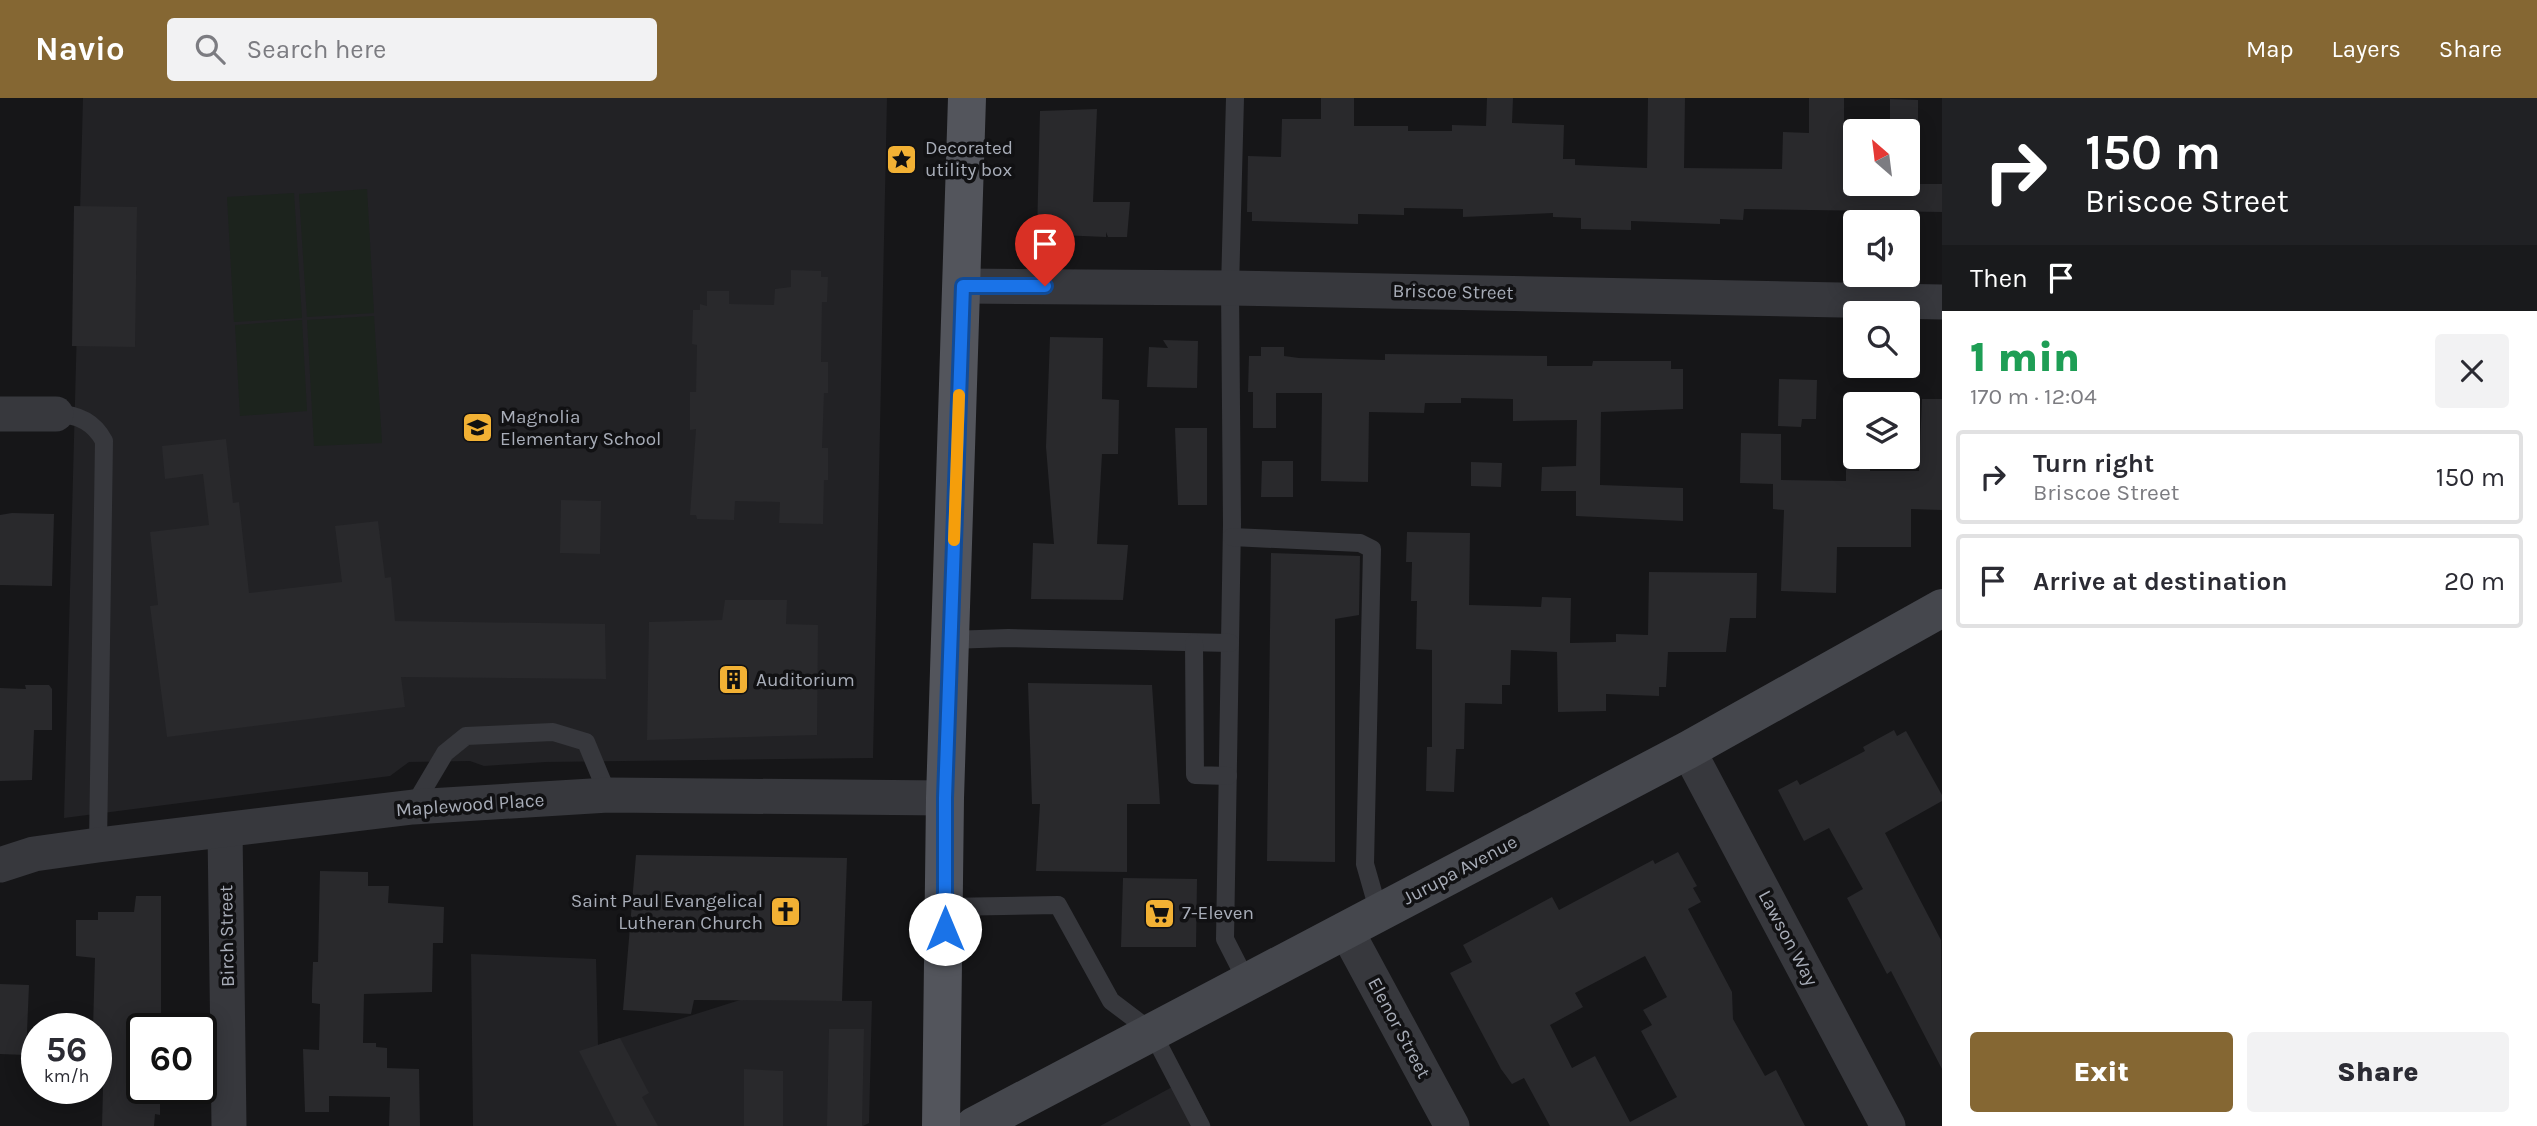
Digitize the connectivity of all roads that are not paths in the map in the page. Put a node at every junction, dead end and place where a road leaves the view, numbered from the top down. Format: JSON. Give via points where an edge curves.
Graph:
{"nodes":[{"id":1,"x":967,"y":98,"type":"edge"},
{"id":2,"x":1235,"y":98,"type":"edge"},
{"id":3,"x":963,"y":286,"type":"junction"},
{"id":4,"x":1230,"y":288,"type":"junction"},
{"id":5,"x":1942,"y":302,"type":"edge"},
{"id":6,"x":0,"y":414,"type":"edge"},
{"id":7,"x":56,"y":414,"type":"joint"},
{"id":8,"x":1232,"y":537,"type":"junction"},
{"id":9,"x":1942,"y":608,"type":"edge"},
{"id":10,"x":950,"y":640,"type":"junction"},
{"id":11,"x":1194,"y":643,"type":"junction"},
{"id":12,"x":1230,"y":643,"type":"junction"},
{"id":13,"x":1688,"y":750,"type":"junction"},
{"id":14,"x":1228,"y":776,"type":"junction"},
{"id":15,"x":608,"y":795,"type":"junction"},
{"id":16,"x":945,"y":798,"type":"junction"},
{"id":17,"x":413,"y":807,"type":"junction"},
{"id":18,"x":225,"y":830,"type":"junction"},
{"id":19,"x":98,"y":845,"type":"junction"},
{"id":20,"x":0,"y":865,"type":"edge"},
{"id":21,"x":945,"y":907,"type":"junction"},
{"id":22,"x":1362,"y":921,"type":"junction"},
{"id":23,"x":1247,"y":982,"type":"junction"},
{"id":24,"x":1152,"y":1032,"type":"junction"},
{"id":25,"x":229,"y":1126,"type":"edge"},
{"id":26,"x":941,"y":1126,"type":"edge"},
{"id":27,"x":974,"y":1126,"type":"edge"},
{"id":28,"x":1201,"y":1126,"type":"edge"},
{"id":29,"x":1452,"y":1126,"type":"edge"},
{"id":30,"x":1888,"y":1126,"type":"edge"}],
"edges":[{"from":1,"to":3,"type":"main road"},
{"from":2,"to":4,"type":"lane"},
{"from":3,"to":4,"type":"street","name":"Briscoe Street"},
{"from":3,"to":10,"type":"main road"},
{"from":4,"to":5,"type":"street","name":"Briscoe Street"},
{"from":4,"to":8,"type":"lane"},
{"from":6,"to":7,"type":"street"},
{"from":7,"to":19,"type":"lane","via":[[89,422],[104,441]]},
{"from":8,"to":12,"type":"lane"},
{"from":8,"to":22,"type":"lane","via":[[1360,543],[1372,549]]},
{"from":9,"to":13,"type":"main road","name":"Jurupa Avenue"},
{"from":10,"to":11,"type":"lane"},
{"from":10,"to":16,"type":"main road"},
{"from":11,"to":12,"type":"lane"},
{"from":11,"to":14,"type":"lane","via":[[1195,775]]},
{"from":12,"to":14,"type":"lane"},
{"from":13,"to":22,"type":"main road","name":"Jurupa Avenue"},
{"from":13,"to":30,"type":"street","name":"Lawson Way"},
{"from":14,"to":23,"type":"lane","via":[[1225,940]]},
{"from":15,"to":16,"type":"street","name":"Maplewood Place"},
{"from":15,"to":17,"type":"street","name":"Maplewood Place"},
{"from":15,"to":17,"type":"lane","via":[[586,742],[553,732],[466,736],[446,753]]},
{"from":16,"to":21,"type":"main road"},
{"from":17,"to":18,"type":"street","name":"Maplewood Place"},
{"from":18,"to":19,"type":"street","name":"Maplewood Place"},
{"from":18,"to":25,"type":"street","name":"Birch Street"},
{"from":19,"to":20,"type":"street","name":"Maplewood Place","via":[[34,854]]},
{"from":21,"to":24,"type":"lane","via":[[1058,905],[1111,1000]]},
{"from":21,"to":26,"type":"main road"},
{"from":22,"to":23,"type":"main road","name":"Jurupa Avenue"},
{"from":22,"to":29,"type":"street","name":"Elenor Street"},
{"from":23,"to":24,"type":"main road","name":"Jurupa Avenue"},
{"from":24,"to":27,"type":"main road","name":"Jurupa Avenue"},
{"from":24,"to":28,"type":"lane"}]}
